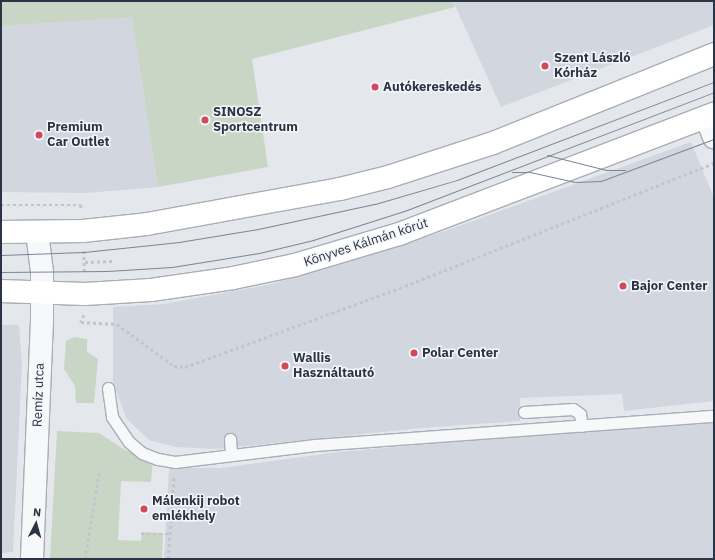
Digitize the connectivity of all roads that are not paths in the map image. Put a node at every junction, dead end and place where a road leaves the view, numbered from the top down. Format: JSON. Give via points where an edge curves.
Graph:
{"nodes":[{"id":1,"x":714,"y":54,"type":"edge"},
{"id":2,"x":710,"y":116,"type":"edge"},
{"id":3,"x":714,"y":137,"type":"edge"},
{"id":4,"x":1,"y":232,"type":"edge"},
{"id":5,"x":37,"y":232,"type":"junction"},
{"id":6,"x":1,"y":290,"type":"edge"},
{"id":7,"x":42,"y":293,"type":"junction"},
{"id":8,"x":108,"y":388,"type":"dead end"},
{"id":9,"x":524,"y":412,"type":"dead end"},
{"id":10,"x":714,"y":416,"type":"edge"},
{"id":11,"x":582,"y":426,"type":"junction"},
{"id":12,"x":230,"y":439,"type":"dead end"},
{"id":13,"x":231,"y":455,"type":"junction"},
{"id":14,"x":32,"y":559,"type":"edge"}],
"edges":[{"from":1,"to":5,"type":"main road","via":[[493,143],[388,177],[198,216],[83,231]]},
{"from":2,"to":3,"type":"street"},
{"from":2,"to":7,"type":"main road","name":"Könyves Kálmán körút","via":[[400,234],[295,265],[166,288],[85,294]]},
{"from":4,"to":5,"type":"main road"},
{"from":5,"to":7,"type":"street","name":"Remíz utca"},
{"from":6,"to":7,"type":"main road","name":"Könyves Kálmán körút"},
{"from":7,"to":14,"type":"street","name":"Remíz utca"},
{"from":8,"to":13,"type":"lane","via":[[112,417],[129,442],[148,455],[175,462]]},
{"from":9,"to":11,"type":"lane","via":[[572,409],[580,414]]},
{"from":10,"to":11,"type":"lane"},
{"from":11,"to":13,"type":"lane","via":[[310,446]]},
{"from":12,"to":13,"type":"lane"}]}
